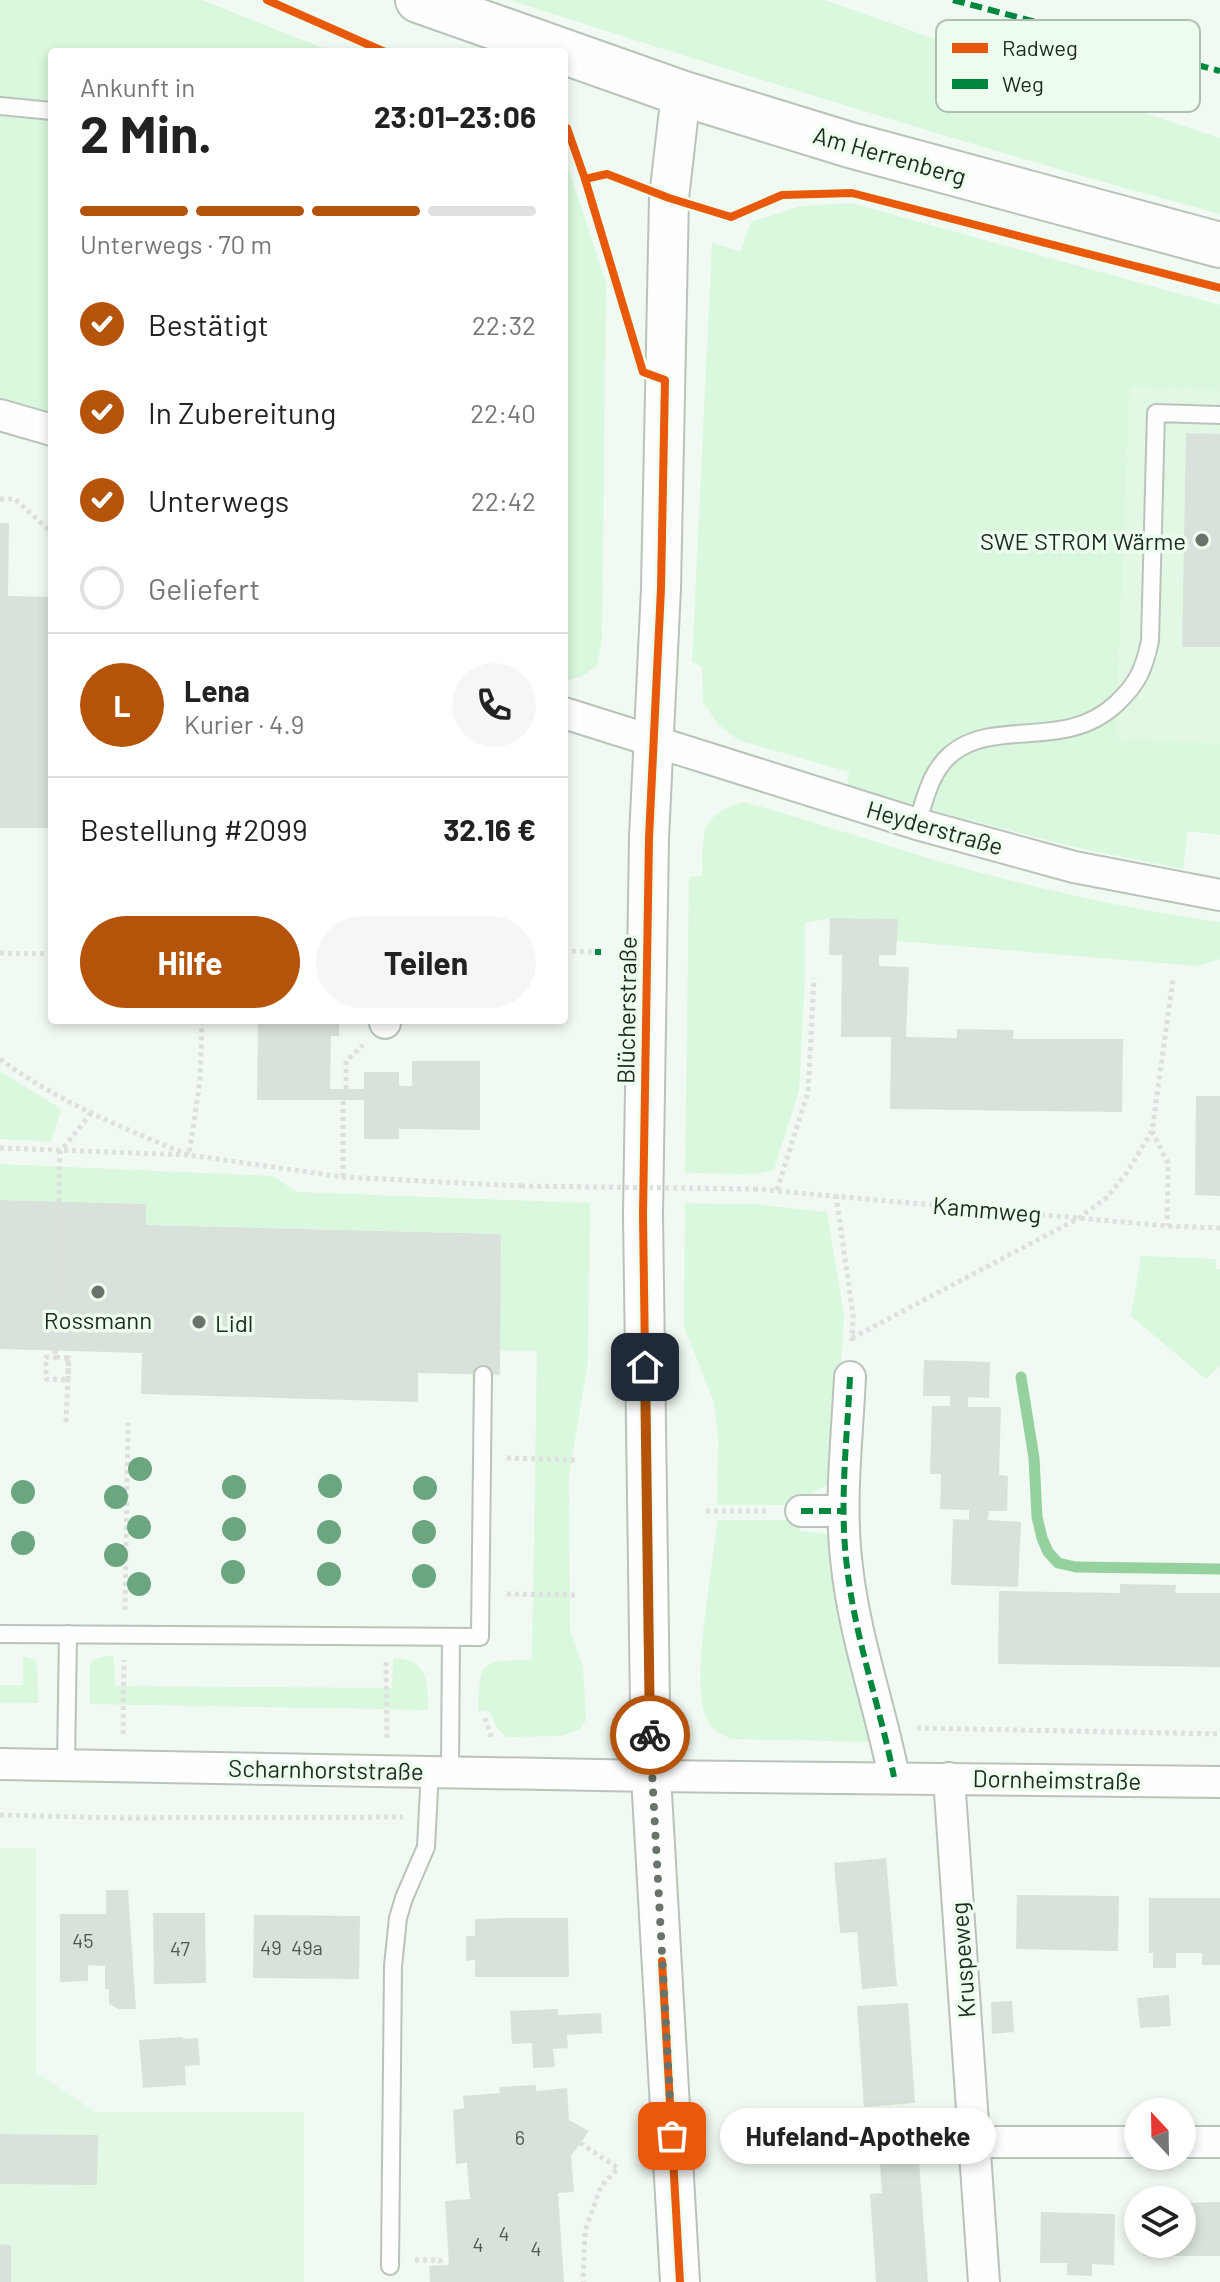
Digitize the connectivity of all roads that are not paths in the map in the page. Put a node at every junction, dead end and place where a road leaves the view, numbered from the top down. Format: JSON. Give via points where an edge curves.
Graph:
{"nodes":[{"id":1,"x":418,"y":0,"type":"edge"},
{"id":2,"x":554,"y":48,"type":"edge"},
{"id":3,"x":568,"y":53,"type":"edge"},
{"id":4,"x":681,"y":93,"type":"junction"},
{"id":5,"x":0,"y":106,"type":"edge"},
{"id":6,"x":48,"y":111,"type":"edge"},
{"id":7,"x":1220,"y":245,"type":"edge"},
{"id":8,"x":0,"y":415,"type":"edge"},
{"id":9,"x":1220,"y":415,"type":"edge"},
{"id":10,"x":48,"y":429,"type":"edge"},
{"id":11,"x":568,"y":714,"type":"edge"},
{"id":12,"x":654,"y":742,"type":"junction"},
{"id":13,"x":917,"y":824,"type":"junction"},
{"id":14,"x":1220,"y":895,"type":"edge"},
{"id":15,"x":483,"y":1375,"type":"dead end"},
{"id":16,"x":850,"y":1377,"type":"dead end"},
{"id":17,"x":801,"y":1511,"type":"road end"},
{"id":18,"x":842,"y":1511,"type":"junction"},
{"id":19,"x":0,"y":1634,"type":"edge"},
{"id":20,"x":68,"y":1634,"type":"junction"},
{"id":21,"x":451,"y":1637,"type":"junction"},
{"id":22,"x":0,"y":1764,"type":"edge"},
{"id":23,"x":66,"y":1765,"type":"junction"},
{"id":24,"x":440,"y":1770,"type":"junction"},
{"id":25,"x":651,"y":1776,"type":"junction"},
{"id":26,"x":894,"y":1777,"type":"junction"},
{"id":27,"x":949,"y":1778,"type":"junction"},
{"id":28,"x":1220,"y":1782,"type":"edge"},
{"id":29,"x":974,"y":2142,"type":"junction"},
{"id":30,"x":1124,"y":2142,"type":"edge"},
{"id":31,"x":1196,"y":2142,"type":"edge"},
{"id":32,"x":1220,"y":2142,"type":"edge"},
{"id":33,"x":390,"y":2266,"type":"dead end"},
{"id":34,"x":680,"y":2282,"type":"edge"},
{"id":35,"x":984,"y":2282,"type":"edge"}],
"edges":[{"from":1,"to":2,"type":"main road","name":"Am Herrenberg"},
{"from":3,"to":4,"type":"main road","name":"Am Herrenberg"},
{"from":4,"to":7,"type":"main road","name":"Am Herrenberg","via":[[850,145]]},
{"from":4,"to":12,"type":"street","name":"Blücherstraße","via":[[669,198]]},
{"from":5,"to":6,"type":"lane"},
{"from":8,"to":10,"type":"street"},
{"from":9,"to":13,"type":"lane","via":[[1156,413],[1150,641],[1144,669],[1129,691],[1107,712],[1078,728],[973,741],[951,754],[932,777]]},
{"from":11,"to":12,"type":"street","name":"Heyderstraße"},
{"from":12,"to":13,"type":"street","name":"Heyderstraße"},
{"from":12,"to":25,"type":"street","name":"Blücherstraße","via":[[643,1215]]},
{"from":13,"to":14,"type":"street","name":"Heyderstraße","via":[[1074,867]]},
{"from":15,"to":21,"type":"lane","via":[[480,1637]]},
{"from":16,"to":18,"type":"street"},
{"from":17,"to":18,"type":"street"},
{"from":18,"to":26,"type":"street","via":[[856,1627]]},
{"from":19,"to":20,"type":"lane"},
{"from":20,"to":21,"type":"lane"},
{"from":20,"to":23,"type":"lane"},
{"from":21,"to":24,"type":"lane"},
{"from":22,"to":23,"type":"street","name":"Scharnhorststraße"},
{"from":23,"to":24,"type":"street","name":"Scharnhorststraße"},
{"from":24,"to":25,"type":"street","name":"Scharnhorststraße"},
{"from":24,"to":33,"type":"lane","via":[[426,1847],[404,1898],[395,1943]]},
{"from":25,"to":26,"type":"street","name":"Dornheimstraße"},
{"from":25,"to":34,"type":"street","name":"Blücherstraße"},
{"from":26,"to":27,"type":"street","name":"Dornheimstraße"},
{"from":27,"to":28,"type":"street","name":"Dornheimstraße"},
{"from":27,"to":29,"type":"street","name":"Kruspeweg"},
{"from":29,"to":30,"type":"street"},
{"from":29,"to":35,"type":"street","name":"Kruspeweg"},
{"from":31,"to":32,"type":"street"}]}
